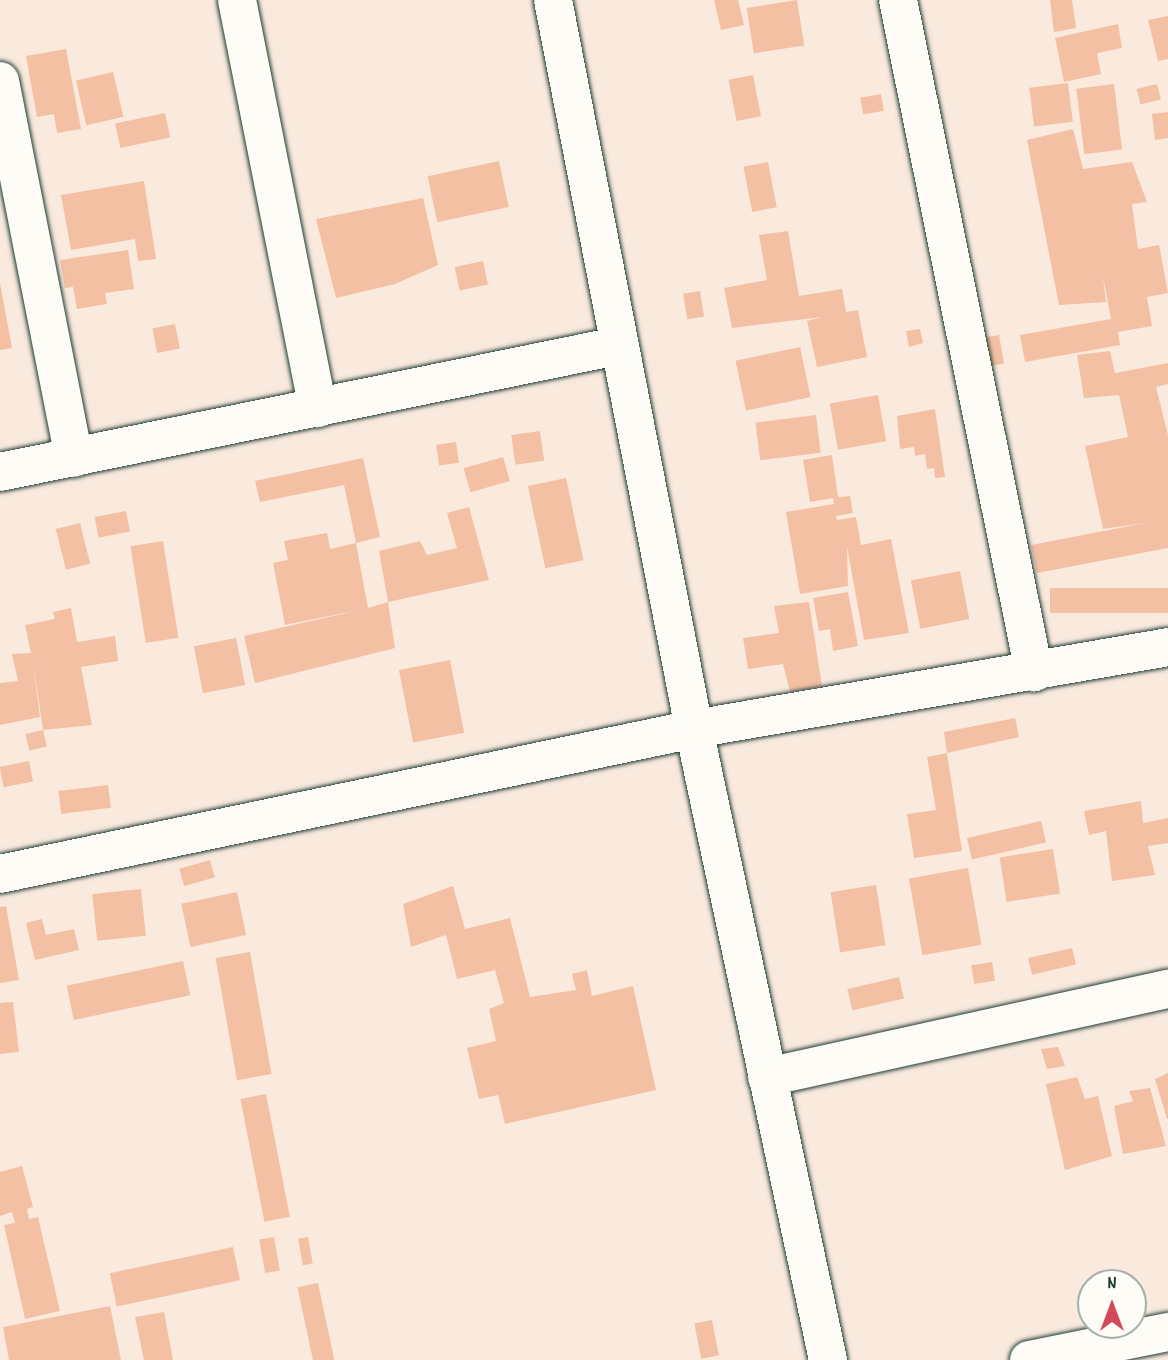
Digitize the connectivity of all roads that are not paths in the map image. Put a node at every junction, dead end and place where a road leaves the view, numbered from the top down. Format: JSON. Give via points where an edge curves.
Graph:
{"nodes":[{"id":1,"x":237,"y":0,"type":"edge"},
{"id":2,"x":553,"y":0,"type":"edge"},
{"id":3,"x":898,"y":0,"type":"edge"},
{"id":4,"x":0,"y":81,"type":"edge"},
{"id":5,"x":617,"y":346,"type":"junction"},
{"id":6,"x":318,"y":408,"type":"junction"},
{"id":7,"x":74,"y":458,"type":"junction"},
{"id":8,"x":0,"y":472,"type":"edge"},
{"id":9,"x":1168,"y":647,"type":"edge"},
{"id":10,"x":1034,"y":672,"type":"junction"},
{"id":11,"x":694,"y":729,"type":"junction"},
{"id":12,"x":0,"y":874,"type":"edge"},
{"id":13,"x":1168,"y":989,"type":"edge"},
{"id":14,"x":767,"y":1077,"type":"junction"},
{"id":15,"x":1168,"y":1332,"type":"edge"},
{"id":16,"x":828,"y":1360,"type":"edge"},
{"id":17,"x":1029,"y":1360,"type":"edge"}],
"edges":[{"from":1,"to":6,"type":"street"},
{"from":2,"to":5,"type":"street"},
{"from":3,"to":10,"type":"street"},
{"from":4,"to":7,"type":"street"},
{"from":5,"to":6,"type":"street"},
{"from":5,"to":11,"type":"street"},
{"from":6,"to":7,"type":"street"},
{"from":7,"to":8,"type":"street"},
{"from":9,"to":10,"type":"street"},
{"from":10,"to":11,"type":"street"},
{"from":11,"to":12,"type":"street"},
{"from":11,"to":14,"type":"street"},
{"from":13,"to":14,"type":"street"},
{"from":14,"to":16,"type":"street"},
{"from":15,"to":17,"type":"street"}]}
